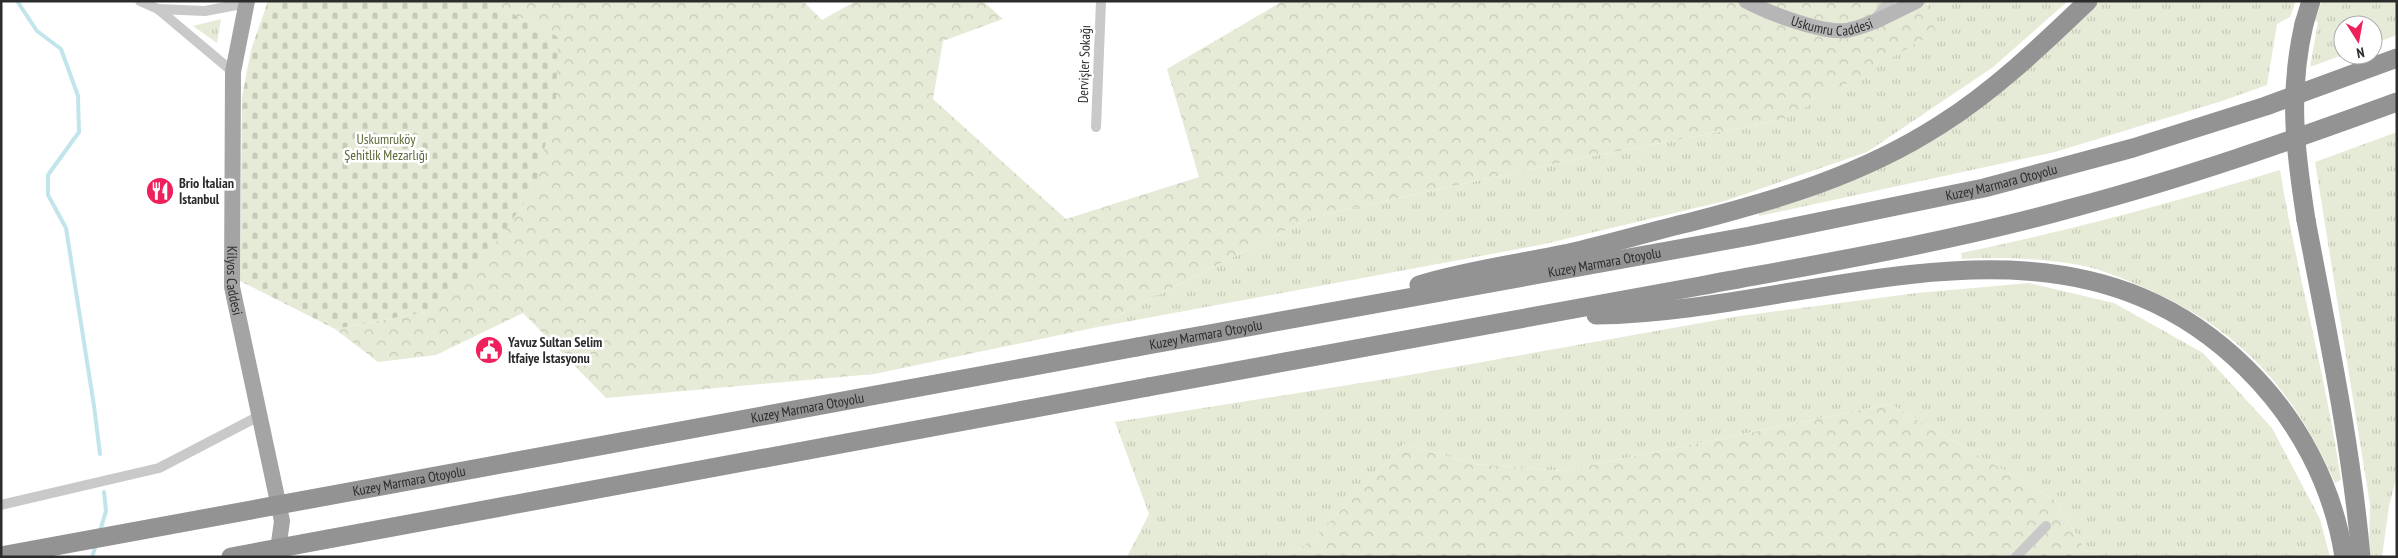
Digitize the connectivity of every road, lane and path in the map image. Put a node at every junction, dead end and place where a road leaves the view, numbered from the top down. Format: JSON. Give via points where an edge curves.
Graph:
{"nodes":[{"id":1,"x":140,"y":1,"type":"edge"},
{"id":2,"x":1101,"y":1,"type":"edge"},
{"id":3,"x":1746,"y":1,"type":"edge"},
{"id":4,"x":1890,"y":1,"type":"edge"},
{"id":5,"x":1917,"y":1,"type":"edge"},
{"id":6,"x":2088,"y":1,"type":"edge"},
{"id":7,"x":2310,"y":1,"type":"edge"},
{"id":8,"x":247,"y":2,"type":"edge"},
{"id":9,"x":158,"y":9,"type":"junction"},
{"id":10,"x":1873,"y":22,"type":"junction"},
{"id":11,"x":2397,"y":58,"type":"edge"},
{"id":12,"x":233,"y":72,"type":"junction"},
{"id":13,"x":2397,"y":102,"type":"edge"},
{"id":14,"x":1096,"y":128,"type":"dead end"},
{"id":15,"x":1350,"y":308,"type":"junction"},
{"id":16,"x":1544,"y":316,"type":"junction"},
{"id":17,"x":261,"y":416,"type":"junction"},
{"id":18,"x":1,"y":504,"type":"edge"},
{"id":19,"x":2046,"y":526,"type":"dead end"},
{"id":20,"x":1,"y":556,"type":"edge"},
{"id":21,"x":231,"y":557,"type":"edge"},
{"id":22,"x":277,"y":557,"type":"edge"},
{"id":23,"x":2016,"y":557,"type":"edge"},
{"id":24,"x":2344,"y":557,"type":"edge"},
{"id":25,"x":2361,"y":557,"type":"edge"}],
"edges":[{"from":1,"to":9,"type":"street"},
{"from":2,"to":14,"type":"street","name":"Dervişler Sokağı"},
{"from":3,"to":10,"type":"main road","name":"Uskumru Caddesi","via":[[1767,12],[1816,27],[1847,30]]},
{"from":4,"to":10,"type":"street"},
{"from":5,"to":10,"type":"main road","name":"Uskumru Caddesi"},
{"from":6,"to":15,"type":"highway","via":[[1970,105],[1902,147],[1842,176],[1730,213],[1576,251],[1450,276]]},
{"from":7,"to":25,"type":"highway","bridge":true,"via":[[2295,68],[2293,112],[2298,168],[2341,410]]},
{"from":8,"to":9,"type":"street","via":[[205,11]]},
{"from":8,"to":12,"type":"main road","name":"Kilyos Caddesi"},
{"from":9,"to":12,"type":"street"},
{"from":11,"to":15,"type":"highway","name":"Kuzey Marmara Otoyolu","via":[[2266,106],[2160,140],[2093,161],[1984,188],[1750,236]]},
{"from":12,"to":17,"type":"main road","name":"Kilyos Caddesi","via":[[232,287]]},
{"from":13,"to":16,"type":"highway","via":[[2172,180],[2062,211],[1907,246]]},
{"from":15,"to":20,"type":"highway","name":"Kuzey Marmara Otoyolu","bridge":true},
{"from":16,"to":21,"type":"highway","bridge":true},
{"from":16,"to":24,"type":"highway","via":[[1639,314],[1881,278],[1975,269],[2057,273],[2108,285],[2139,296],[2182,318],[2232,355],[2254,376],[2295,428],[2320,474],[2338,526]]},
{"from":17,"to":18,"type":"street","via":[[158,468]]},
{"from":17,"to":22,"type":"main road","name":"Kilyos Caddesi","via":[[282,521]]},
{"from":19,"to":23,"type":"street"}]}
